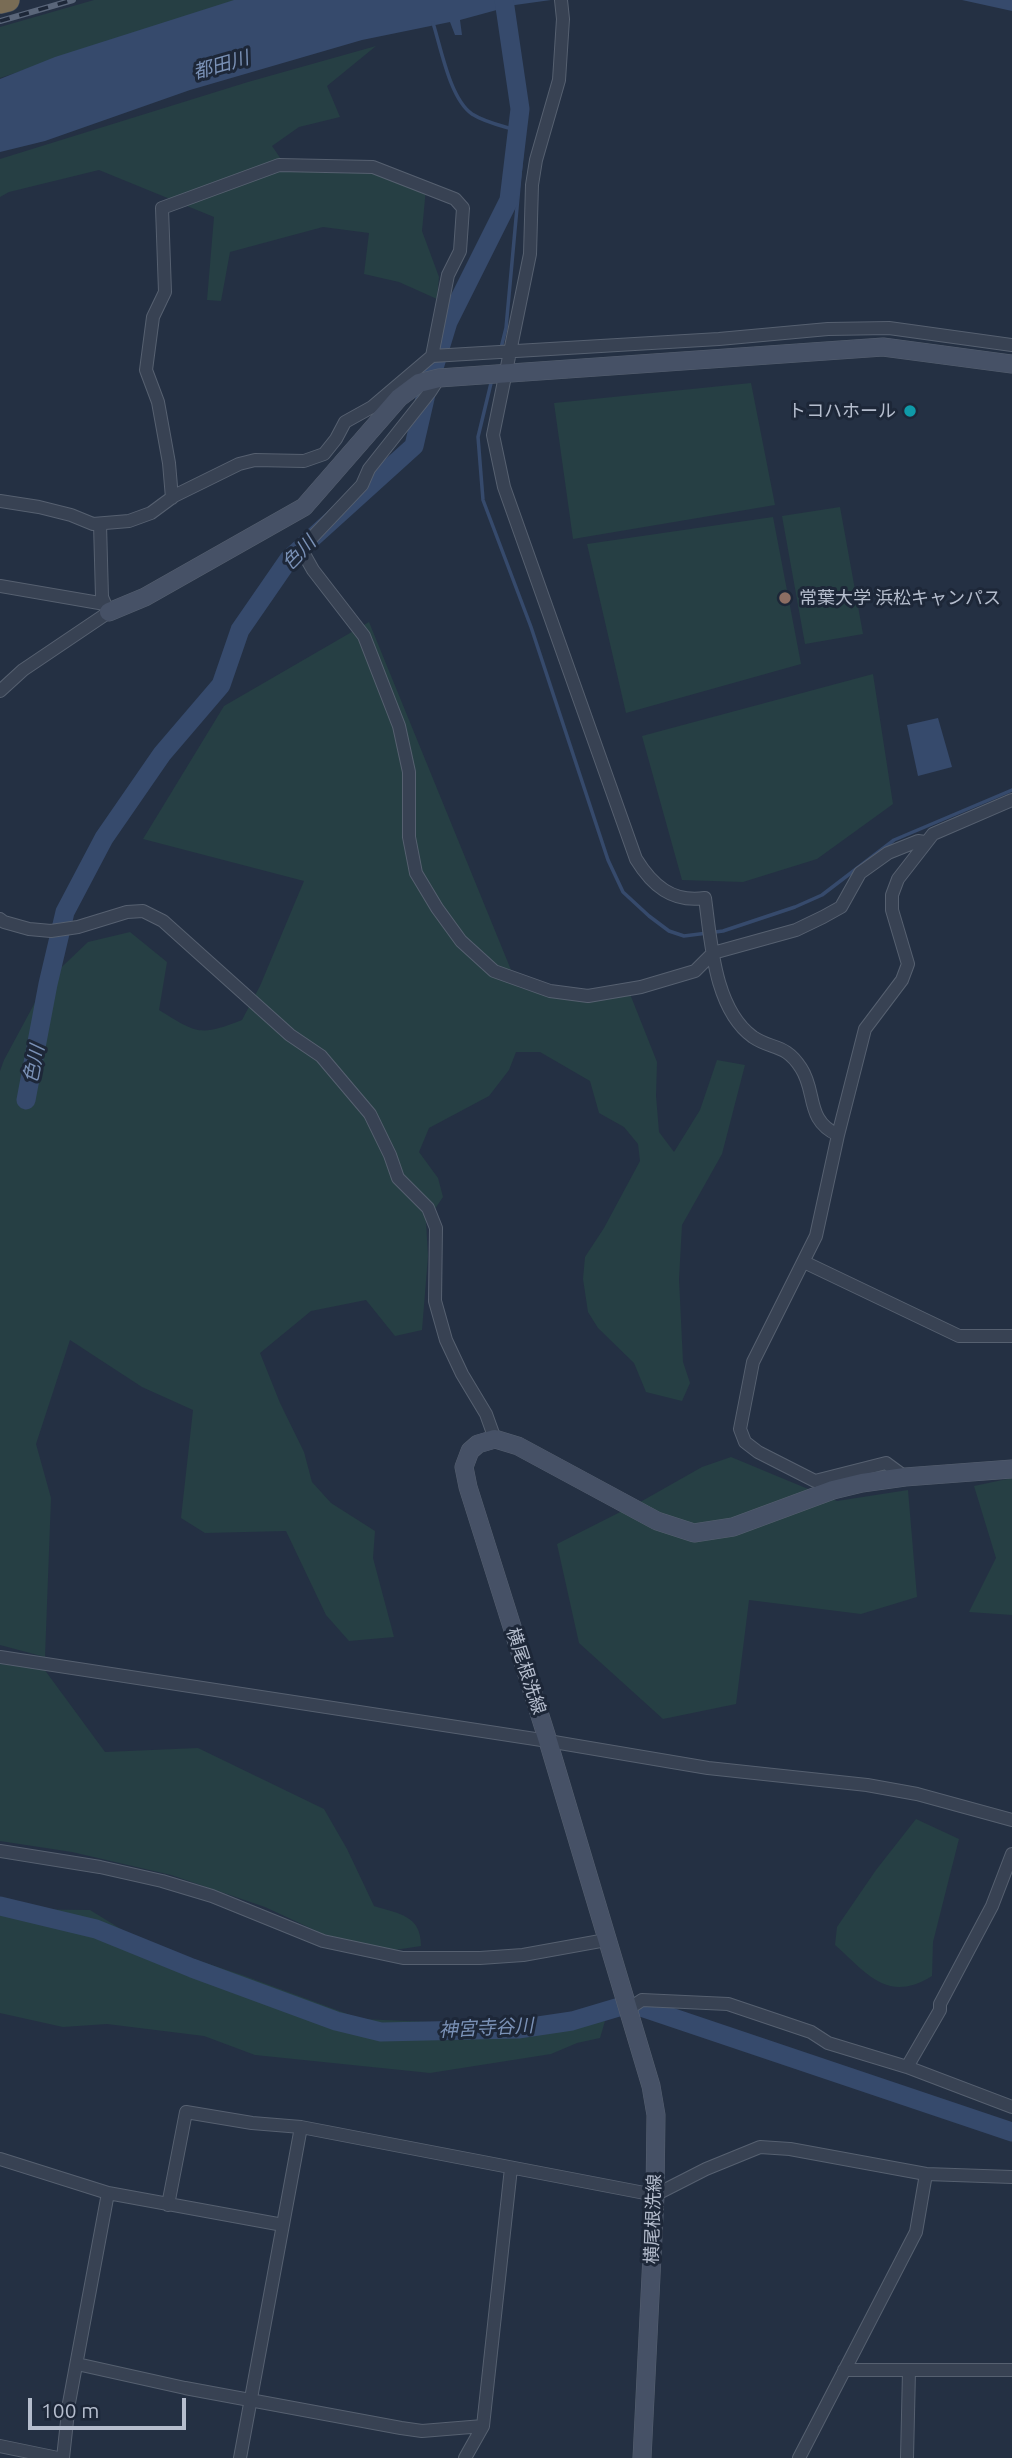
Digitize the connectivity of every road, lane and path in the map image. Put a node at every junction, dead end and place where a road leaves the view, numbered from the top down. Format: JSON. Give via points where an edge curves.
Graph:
{"nodes":[{"id":1,"x":8,"y":0,"type":"edge"},
{"id":2,"x":561,"y":0,"type":"edge"},
{"id":3,"x":0,"y":2,"type":"edge"},
{"id":4,"x":1012,"y":345,"type":"edge"},
{"id":5,"x":510,"y":351,"type":"junction"},
{"id":6,"x":432,"y":356,"type":"junction"},
{"id":7,"x":1012,"y":364,"type":"edge"},
{"id":8,"x":506,"y":372,"type":"junction"},
{"id":9,"x":439,"y":378,"type":"junction"},
{"id":10,"x":172,"y":498,"type":"junction"},
{"id":11,"x":0,"y":501,"type":"edge"},
{"id":12,"x":100,"y":524,"type":"junction"},
{"id":13,"x":0,"y":586,"type":"edge"},
{"id":14,"x":107,"y":608,"type":"junction"},
{"id":15,"x":0,"y":691,"type":"edge"},
{"id":16,"x":1012,"y":800,"type":"edge"},
{"id":17,"x":925,"y":842,"type":"junction"},
{"id":18,"x":0,"y":919,"type":"edge"},
{"id":19,"x":713,"y":953,"type":"junction"},
{"id":20,"x":838,"y":1135,"type":"junction"},
{"id":21,"x":804,"y":1262,"type":"junction"},
{"id":22,"x":1012,"y":1336,"type":"edge"},
{"id":23,"x":495,"y":1439,"type":"junction"},
{"id":24,"x":1012,"y":1469,"type":"edge"},
{"id":25,"x":905,"y":1478,"type":"junction"},
{"id":26,"x":0,"y":1657,"type":"edge"},
{"id":27,"x":548,"y":1741,"type":"junction"},
{"id":28,"x":1012,"y":1820,"type":"edge"},
{"id":29,"x":0,"y":1851,"type":"edge"},
{"id":30,"x":1012,"y":1854,"type":"edge"},
{"id":31,"x":606,"y":1940,"type":"junction"},
{"id":32,"x":627,"y":2010,"type":"junction"},
{"id":33,"x":907,"y":2067,"type":"junction"},
{"id":34,"x":1012,"y":2107,"type":"edge"},
{"id":35,"x":301,"y":2127,"type":"junction"},
{"id":36,"x":0,"y":2159,"type":"edge"},
{"id":37,"x":511,"y":2168,"type":"junction"},
{"id":38,"x":926,"y":2174,"type":"junction"},
{"id":39,"x":1012,"y":2177,"type":"edge"},
{"id":40,"x":108,"y":2193,"type":"junction"},
{"id":41,"x":655,"y":2195,"type":"junction"},
{"id":42,"x":168,"y":2205,"type":"junction"},
{"id":43,"x":283,"y":2225,"type":"junction"},
{"id":44,"x":77,"y":2364,"type":"junction"},
{"id":45,"x":844,"y":2370,"type":"junction"},
{"id":46,"x":1012,"y":2370,"type":"edge"},
{"id":47,"x":909,"y":2371,"type":"junction"},
{"id":48,"x":251,"y":2399,"type":"junction"},
{"id":49,"x":483,"y":2426,"type":"junction"},
{"id":50,"x":0,"y":2446,"type":"edge"},
{"id":51,"x":60,"y":2458,"type":"edge"},
{"id":52,"x":240,"y":2458,"type":"edge"},
{"id":53,"x":465,"y":2458,"type":"edge"},
{"id":54,"x":642,"y":2458,"type":"edge"},
{"id":55,"x":799,"y":2458,"type":"edge"},
{"id":56,"x":907,"y":2458,"type":"edge"}],
"edges":[{"from":1,"to":3,"type":"highway"},
{"from":2,"to":5,"type":"street","via":[[559,80],[536,160],[530,254]]},
{"from":4,"to":5,"type":"street","via":[[889,328]]},
{"from":5,"to":6,"type":"street"},
{"from":5,"to":8,"type":"street"},
{"from":6,"to":10,"type":"street","via":[[372,407],[345,422],[324,454],[304,461],[239,464]]},
{"from":6,"to":10,"type":"street","via":[[448,275],[460,251],[463,208],[454,199],[373,167],[279,165],[162,208],[165,292],[153,317],[146,370],[158,402]]},
{"from":7,"to":8,"type":"main road","via":[[883,346]]},
{"from":8,"to":9,"type":"main road"},
{"from":8,"to":19,"type":"street","via":[[493,435],[496,458],[636,859],[646,876],[676,897],[705,898]]},
{"from":9,"to":14,"type":"main road","via":[[419,383],[400,398],[304,507],[145,597]]},
{"from":9,"to":19,"type":"street","via":[[369,469],[362,485],[304,548],[313,570],[364,636],[399,726],[409,772],[416,873],[461,941],[483,963],[509,978],[550,990],[588,996],[641,987],[695,971]]},
{"from":10,"to":12,"type":"street","via":[[129,521]]},
{"from":11,"to":12,"type":"street"},
{"from":12,"to":14,"type":"street","via":[[102,597]]},
{"from":13,"to":14,"type":"street"},
{"from":14,"to":15,"type":"street"},
{"from":16,"to":17,"type":"street","via":[[933,834]]},
{"from":17,"to":19,"type":"street","via":[[888,853],[860,873],[841,907],[823,917],[796,930]]},
{"from":17,"to":20,"type":"street","via":[[892,895],[908,964],[902,980],[865,1029]]},
{"from":18,"to":23,"type":"street","via":[[51,931],[143,911],[163,921],[290,1035],[321,1056],[370,1114],[398,1178],[428,1208],[436,1228],[435,1301],[446,1340]]},
{"from":19,"to":20,"type":"street","via":[[719,983],[739,1022],[754,1037],[794,1056],[804,1072],[812,1107],[821,1122]]},
{"from":20,"to":21,"type":"street","via":[[816,1236]]},
{"from":21,"to":22,"type":"street","via":[[959,1336]]},
{"from":21,"to":25,"type":"street","via":[[753,1362],[740,1429],[745,1442],[814,1481],[886,1463]]},
{"from":23,"to":25,"type":"main road","via":[[518,1446],[657,1521],[694,1533],[733,1527],[833,1490]]},
{"from":23,"to":27,"type":"main road","name":"横尾根洗線","via":[[470,1451],[464,1467]]},
{"from":24,"to":25,"type":"main road"},
{"from":26,"to":27,"type":"street"},
{"from":27,"to":28,"type":"street","via":[[708,1768],[867,1785]]},
{"from":27,"to":31,"type":"main road","name":"横尾根洗線"},
{"from":29,"to":31,"type":"street","via":[[162,1881],[323,1941],[403,1958],[523,1955]]},
{"from":30,"to":33,"type":"street","via":[[992,1906]]},
{"from":31,"to":32,"type":"main road","name":"横尾根洗線"},
{"from":32,"to":33,"type":"street","via":[[642,2000],[728,2004],[811,2032],[828,2043]]},
{"from":32,"to":41,"type":"main road","name":"横尾根洗線","via":[[656,2115]]},
{"from":33,"to":34,"type":"street"},
{"from":35,"to":37,"type":"street"},
{"from":35,"to":42,"type":"street","via":[[186,2112]]},
{"from":35,"to":43,"type":"street"},
{"from":36,"to":40,"type":"street"},
{"from":37,"to":41,"type":"street"},
{"from":37,"to":49,"type":"street"},
{"from":38,"to":39,"type":"street"},
{"from":38,"to":41,"type":"street","via":[[760,2147]]},
{"from":38,"to":45,"type":"street","via":[[916,2231]]},
{"from":40,"to":42,"type":"street"},
{"from":40,"to":44,"type":"street"},
{"from":41,"to":54,"type":"main road","name":"横尾根洗線"},
{"from":42,"to":43,"type":"street"},
{"from":43,"to":48,"type":"street"},
{"from":44,"to":48,"type":"street"},
{"from":44,"to":51,"type":"street"},
{"from":45,"to":47,"type":"street"},
{"from":45,"to":55,"type":"street"},
{"from":46,"to":47,"type":"street"},
{"from":47,"to":56,"type":"street"},
{"from":48,"to":49,"type":"street","via":[[411,2429]]},
{"from":48,"to":52,"type":"street"},
{"from":49,"to":53,"type":"street"},
{"from":50,"to":51,"type":"street"}]}
